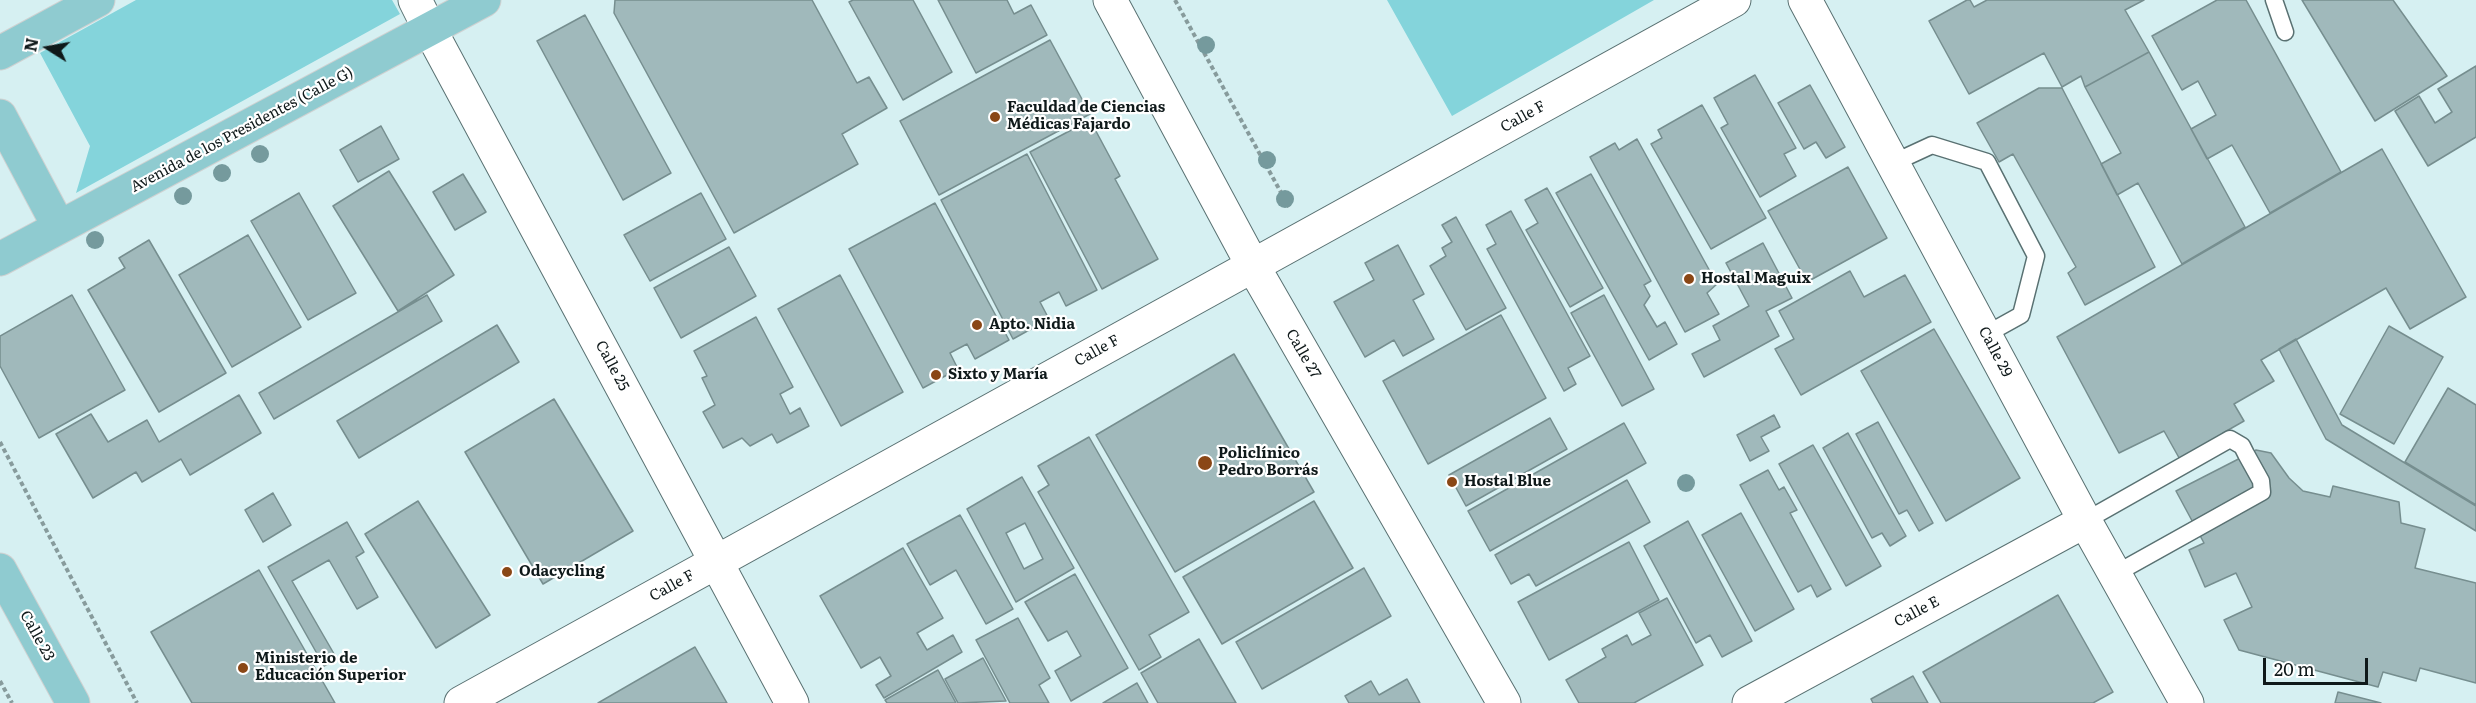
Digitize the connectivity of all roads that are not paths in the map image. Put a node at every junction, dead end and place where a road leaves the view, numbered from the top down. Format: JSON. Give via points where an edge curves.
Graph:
{"nodes":[{"id":1,"x":98,"y":0,"type":"edge"},
{"id":2,"x":415,"y":0,"type":"edge"},
{"id":3,"x":484,"y":0,"type":"edge"},
{"id":4,"x":1110,"y":0,"type":"edge"},
{"id":5,"x":1734,"y":0,"type":"edge"},
{"id":6,"x":1805,"y":0,"type":"edge"},
{"id":7,"x":2274,"y":0,"type":"edge"},
{"id":8,"x":430,"y":30,"type":"junction"},
{"id":9,"x":2285,"y":32,"type":"dead end"},
{"id":10,"x":0,"y":54,"type":"edge"},
{"id":11,"x":0,"y":116,"type":"edge"},
{"id":12,"x":1893,"y":163,"type":"junction"},
{"id":13,"x":59,"y":227,"type":"junction"},
{"id":14,"x":0,"y":259,"type":"edge"},
{"id":15,"x":1253,"y":266,"type":"junction"},
{"id":16,"x":1985,"y":335,"type":"junction"},
{"id":17,"x":2085,"y":521,"type":"junction"},
{"id":18,"x":717,"y":562,"type":"junction"},
{"id":19,"x":0,"y":570,"type":"edge"},
{"id":20,"x":2115,"y":574,"type":"junction"},
{"id":21,"x":74,"y":703,"type":"edge"},
{"id":22,"x":460,"y":703,"type":"edge"},
{"id":23,"x":792,"y":703,"type":"edge"},
{"id":24,"x":1504,"y":703,"type":"edge"},
{"id":25,"x":1749,"y":703,"type":"edge"},
{"id":26,"x":2187,"y":703,"type":"edge"}],
"edges":[{"from":1,"to":10,"type":"main road"},
{"from":2,"to":8,"type":"street","name":"Calle 25"},
{"from":3,"to":8,"type":"main road","name":"Avenida de los Presidentes (Calle G)"},
{"from":4,"to":15,"type":"street","name":"Calle 27"},
{"from":5,"to":15,"type":"street","name":"Calle F"},
{"from":6,"to":12,"type":"street","name":"Calle 29"},
{"from":7,"to":9,"type":"lane"},
{"from":8,"to":13,"type":"main road","name":"Avenida de los Presidentes (Calle G)"},
{"from":8,"to":18,"type":"street","name":"Calle 25"},
{"from":11,"to":13,"type":"main road"},
{"from":12,"to":16,"type":"street","name":"Calle 29"},
{"from":12,"to":16,"type":"lane","via":[[1932,145],[1987,162],[2036,256],[2020,315]]},
{"from":13,"to":14,"type":"main road","name":"Avenida de los Presidentes (Calle G)"},
{"from":15,"to":18,"type":"street","name":"Calle F"},
{"from":15,"to":24,"type":"street","name":"Calle 27"},
{"from":16,"to":17,"type":"street","name":"Calle 29"},
{"from":17,"to":20,"type":"street","name":"Calle 29"},
{"from":17,"to":20,"type":"lane","via":[[2230,439],[2247,454],[2262,492]]},
{"from":17,"to":25,"type":"street","name":"Calle E"},
{"from":18,"to":22,"type":"street","name":"Calle F"},
{"from":18,"to":23,"type":"street","name":"Calle 25"},
{"from":19,"to":21,"type":"main road","name":"Calle 23"},
{"from":20,"to":26,"type":"street","name":"Calle 29"}]}
